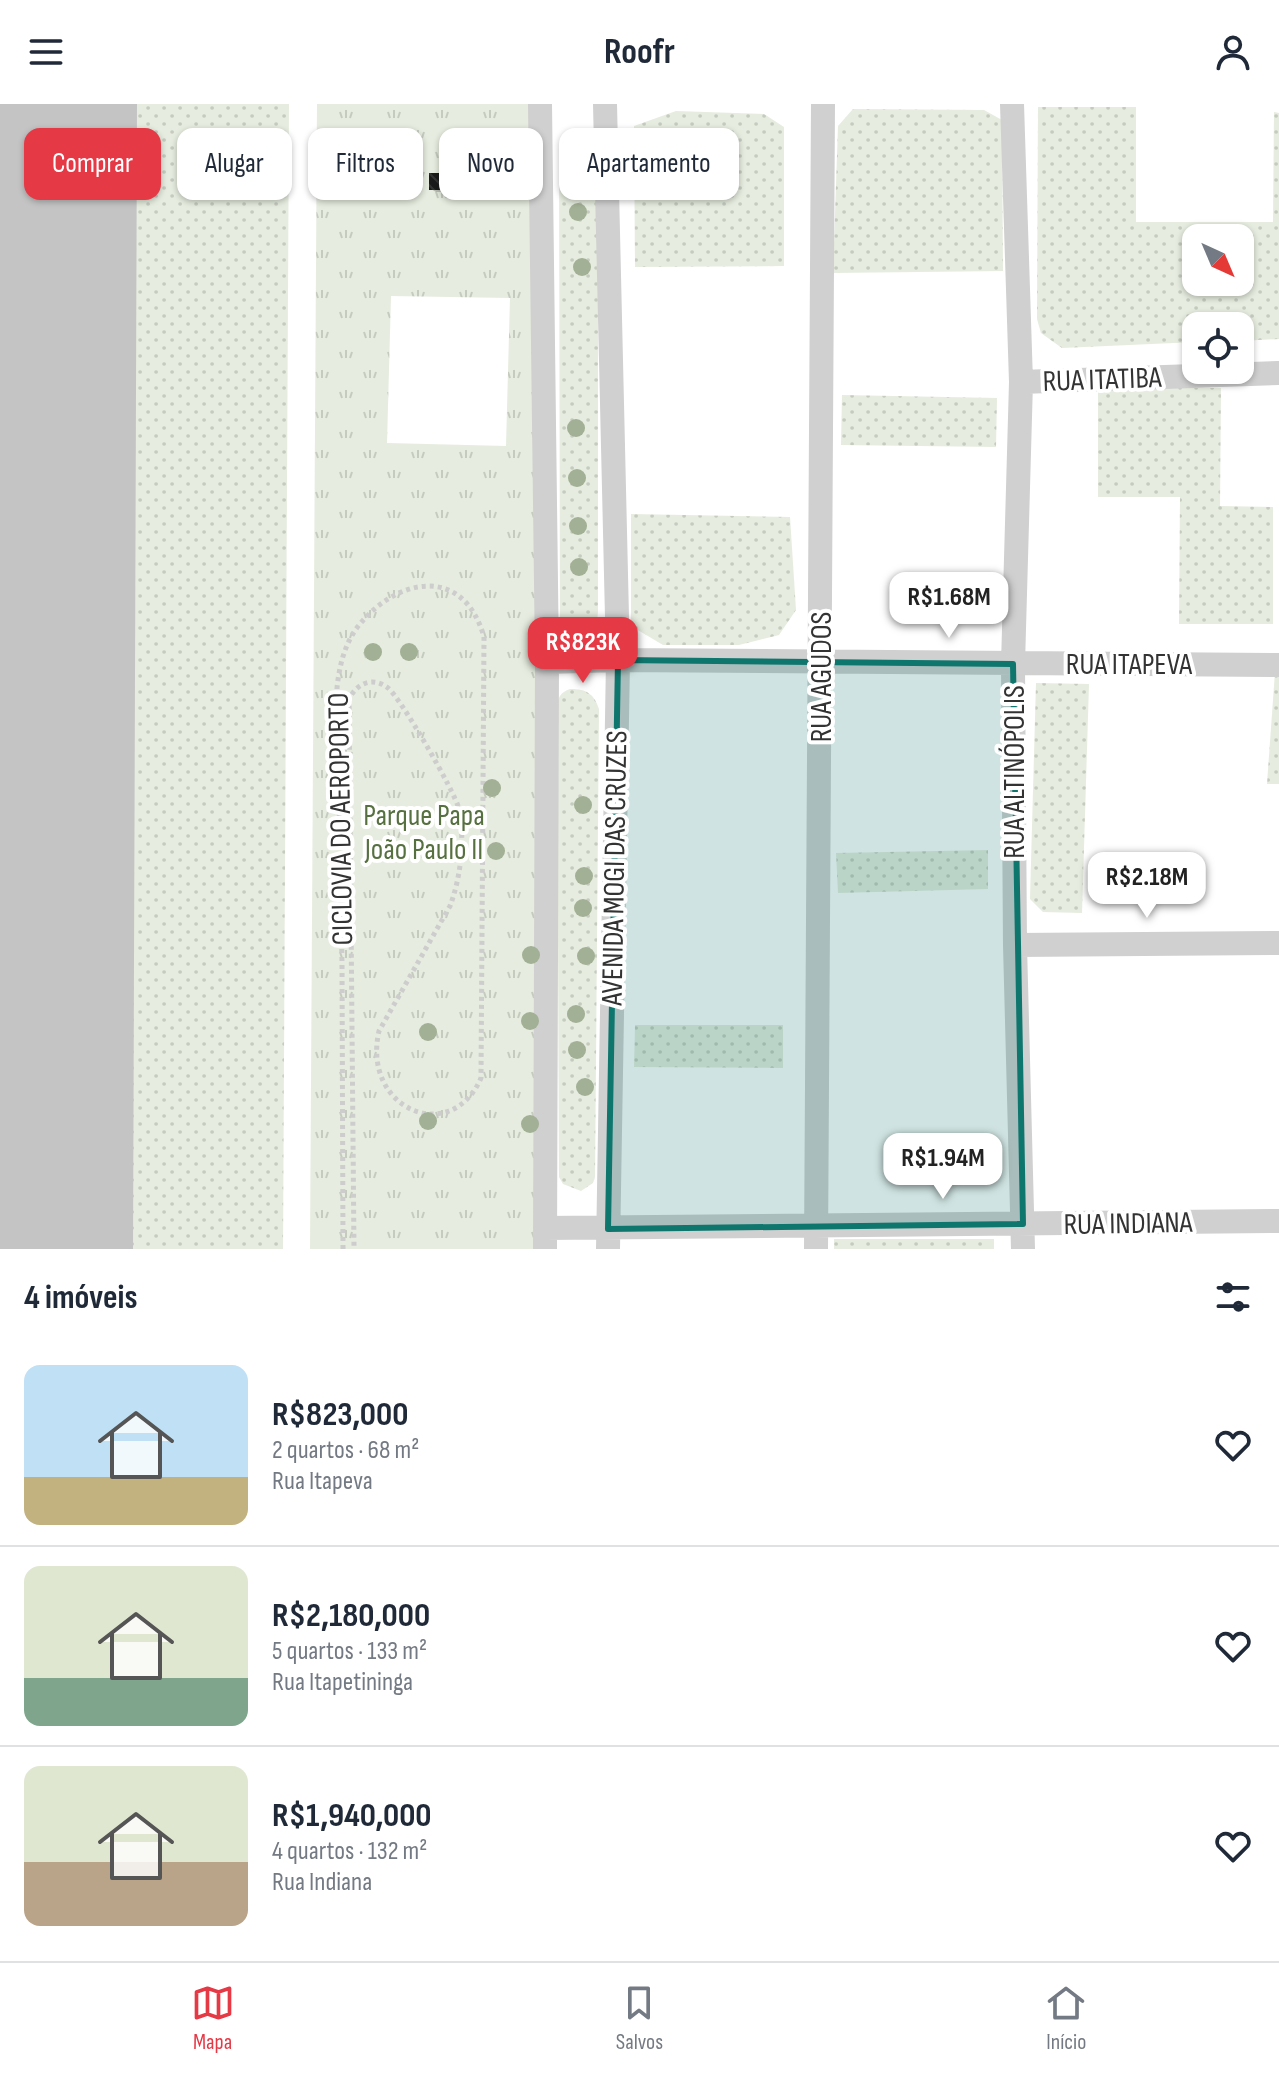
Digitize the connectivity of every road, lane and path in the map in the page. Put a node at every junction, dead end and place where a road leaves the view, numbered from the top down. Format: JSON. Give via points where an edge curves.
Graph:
{"nodes":[{"id":1,"x":540,"y":104,"type":"edge"},
{"id":2,"x":605,"y":104,"type":"edge"},
{"id":3,"x":823,"y":104,"type":"edge"},
{"id":4,"x":1012,"y":104,"type":"edge"},
{"id":5,"x":1279,"y":373,"type":"edge"},
{"id":6,"x":1021,"y":382,"type":"junction"},
{"id":7,"x":618,"y":660,"type":"junction"},
{"id":8,"x":547,"y":662,"type":"junction"},
{"id":9,"x":821,"y":663,"type":"junction"},
{"id":10,"x":1013,"y":664,"type":"junction"},
{"id":11,"x":1279,"y":665,"type":"edge"},
{"id":12,"x":1279,"y":943,"type":"edge"},
{"id":13,"x":1015,"y":945,"type":"junction"},
{"id":14,"x":1279,"y":1221,"type":"edge"},
{"id":15,"x":1023,"y":1224,"type":"junction"},
{"id":16,"x":545,"y":1238,"type":"edge"},
{"id":17,"x":817,"y":1238,"type":"edge"},
{"id":18,"x":608,"y":1239,"type":"edge"},
{"id":19,"x":343,"y":1249,"type":"edge"},
{"id":20,"x":354,"y":1249,"type":"edge"},
{"id":21,"x":1023,"y":1249,"type":"edge"}],
"edges":[{"from":1,"to":8,"type":"street"},
{"from":2,"to":7,"type":"street","name":"AVENIDA MOGI DAS CRUZES"},
{"from":3,"to":9,"type":"street","name":"RUA AGUDOS"},
{"from":4,"to":6,"type":"street","name":"RUA ALTINÓPOLIS"},
{"from":5,"to":6,"type":"street","name":"RUA ITATIBA"},
{"from":6,"to":10,"type":"street","name":"RUA ALTINÓPOLIS"},
{"from":7,"to":8,"type":"street","name":"RUA ITAPEVA"},
{"from":7,"to":9,"type":"street","name":"RUA ITAPEVA"},
{"from":7,"to":18,"type":"street","name":"AVENIDA MOGI DAS CRUZES"},
{"from":8,"to":16,"type":"street"},
{"from":9,"to":10,"type":"street","name":"RUA ITAPEVA"},
{"from":9,"to":17,"type":"street","name":"RUA AGUDOS"},
{"from":10,"to":11,"type":"street","name":"RUA ITAPEVA"},
{"from":10,"to":13,"type":"street","name":"RUA ALTINÓPOLIS"},
{"from":12,"to":13,"type":"street"},
{"from":13,"to":15,"type":"street","name":"RUA ALTINÓPOLIS"},
{"from":14,"to":15,"type":"street","name":"RUA INDIANA"},
{"from":15,"to":17,"type":"street","name":"RUA INDIANA"},
{"from":15,"to":21,"type":"street","name":"RUA ALTINÓPOLIS"},
{"from":16,"to":18,"type":"street","name":"RUA INDIANA"},
{"from":17,"to":18,"type":"street","name":"RUA INDIANA"},
{"from":19,"to":20,"type":"path","name":"CICLOVIA DO AEROPORTO","via":[[339,671],[356,630],[378,608],[405,589],[438,586],[464,599],[484,637],[481,1078],[460,1104],[428,1113],[393,1099],[376,1066],[379,1031],[453,898],[460,835],[459,809],[447,780],[391,689],[373,681],[363,683],[349,699]]}]}
